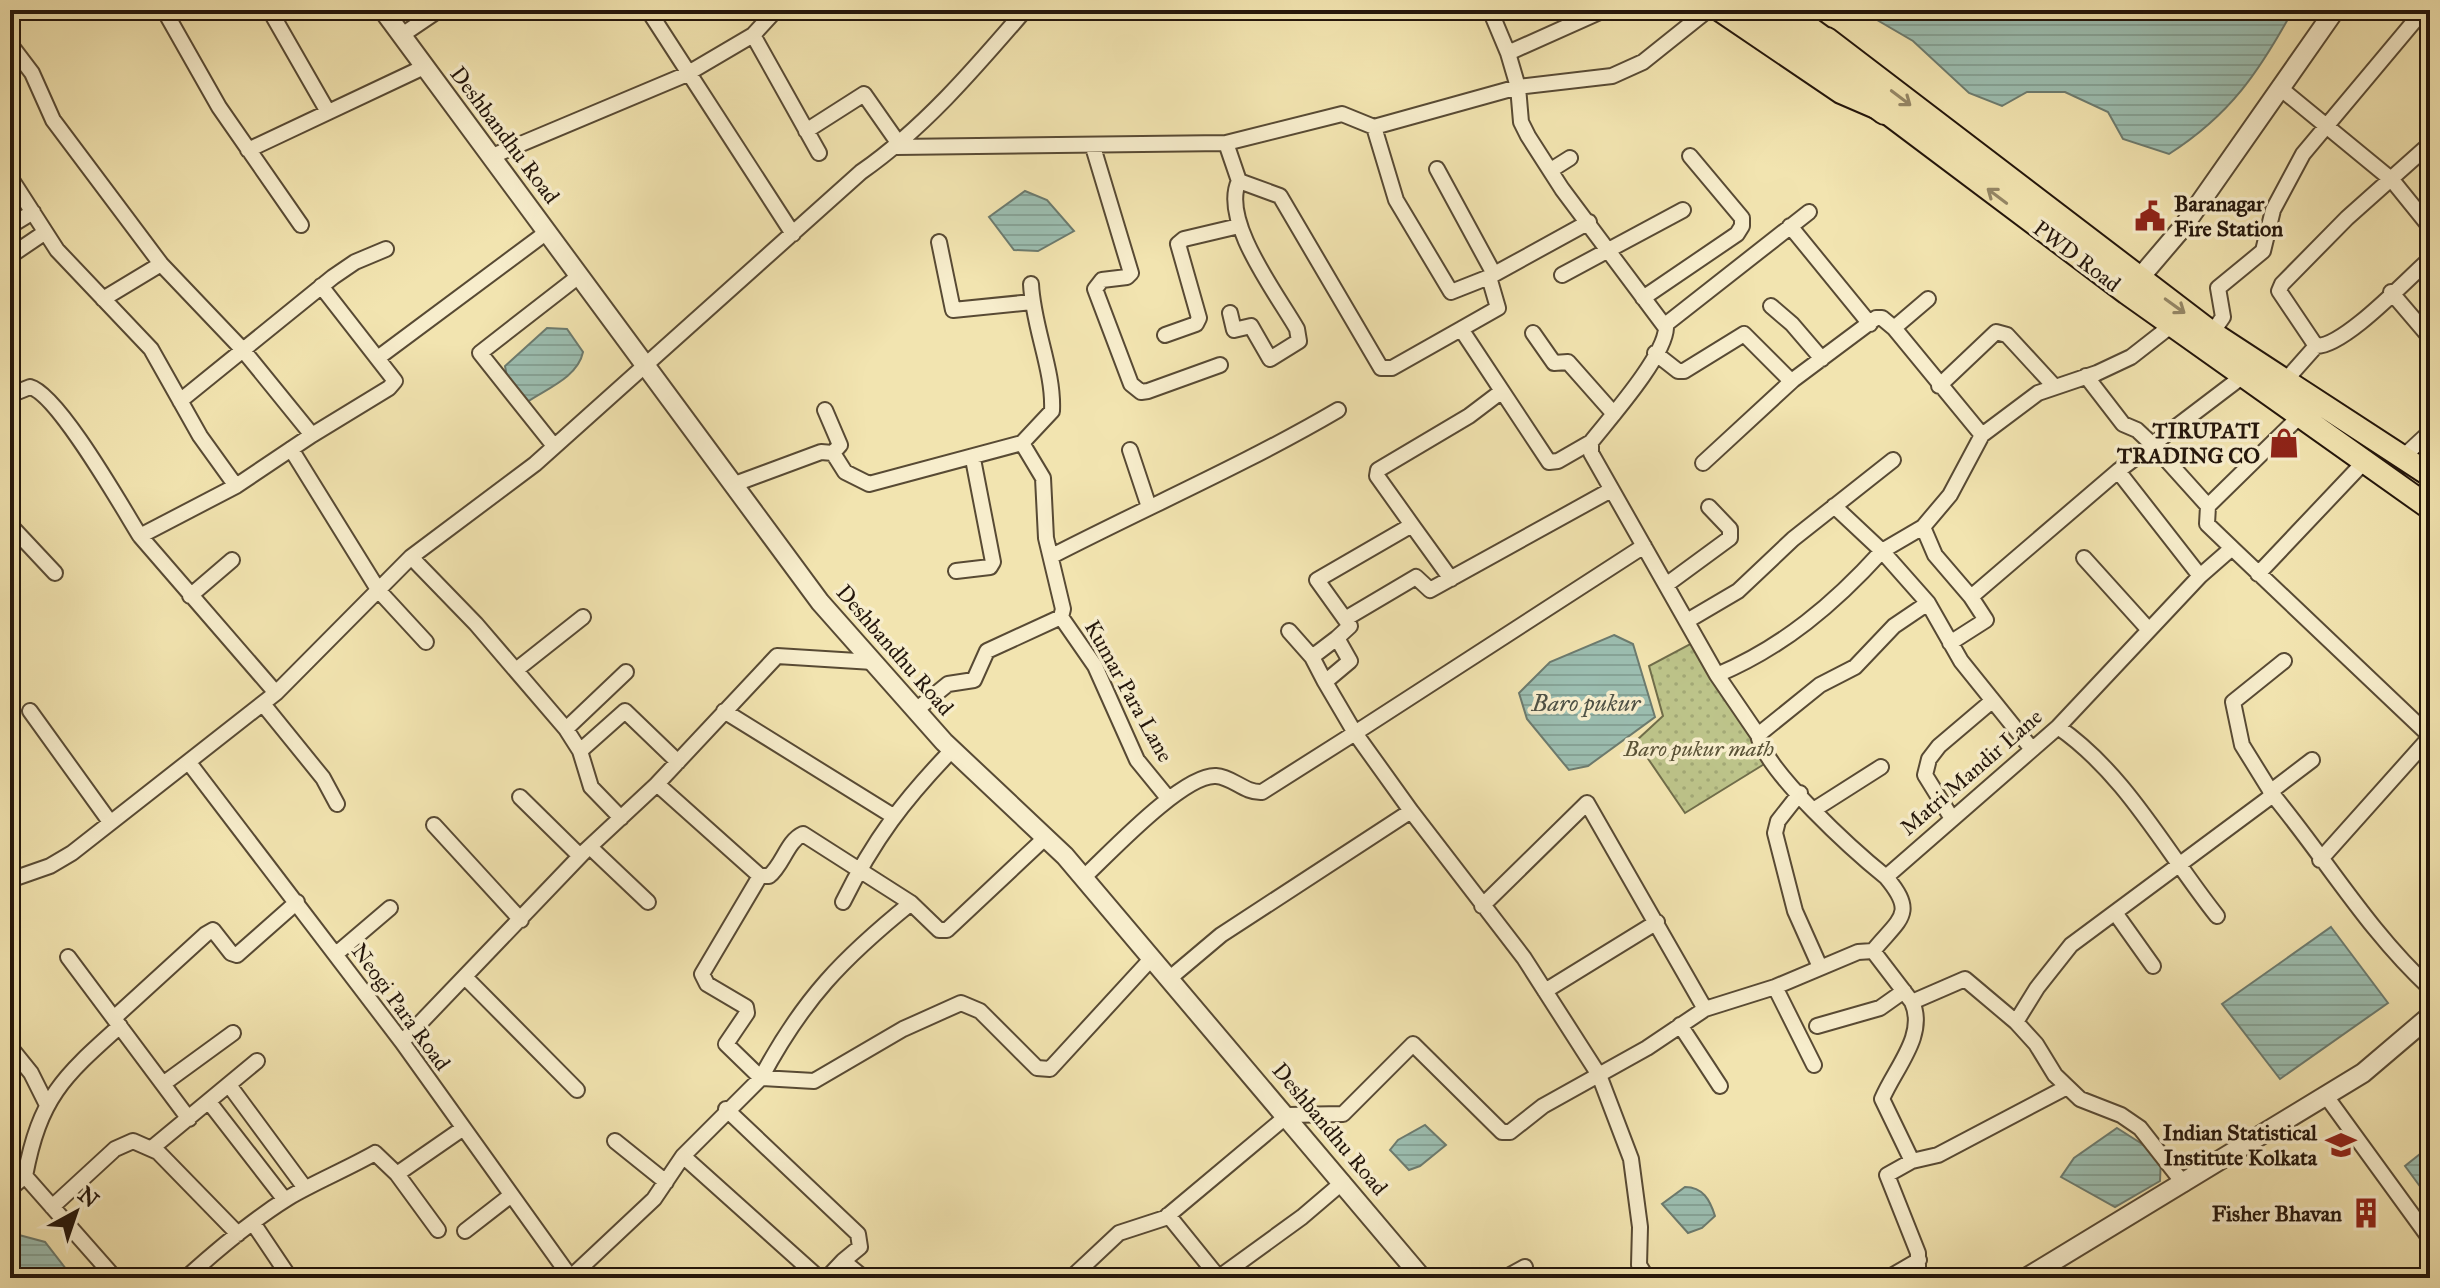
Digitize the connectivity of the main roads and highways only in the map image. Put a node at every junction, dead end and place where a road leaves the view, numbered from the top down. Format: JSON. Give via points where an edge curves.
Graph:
{"nodes":[{"id":1,"x":1720,"y":10,"type":"edge"},
{"id":2,"x":1750,"y":10,"type":"edge"},
{"id":3,"x":1781,"y":10,"type":"edge"},
{"id":4,"x":1797,"y":10,"type":"edge"},
{"id":5,"x":1838,"y":51,"type":"junction"},
{"id":6,"x":1885,"y":111,"type":"junction"},
{"id":7,"x":2133,"y":286,"type":"junction"},
{"id":8,"x":2285,"y":383,"type":"junction"},
{"id":9,"x":2430,"y":475,"type":"edge"},
{"id":10,"x":2430,"y":492,"type":"edge"},
{"id":11,"x":2430,"y":508,"type":"edge"}],
"edges":[{"from":1,"to":6,"type":"main road","name":"PWD Road","via":[[1841,92]]},
{"from":2,"to":6,"type":"highway"},
{"from":3,"to":5,"type":"highway"},
{"from":4,"to":5,"type":"main road","name":"PWD Road"},
{"from":5,"to":7,"type":"main road","name":"PWD Road","one_way":true},
{"from":7,"to":6,"type":"main road","name":"PWD Road","one_way":true},
{"from":7,"to":8,"type":"main road","name":"PWD Road","one_way":true},
{"from":7,"to":11,"type":"main road","name":"PWD Road","via":[[2172,325]]},
{"from":8,"to":9,"type":"main road","name":"PWD Road"},
{"from":8,"to":10,"type":"main road","via":[[2314,413]]}]}
